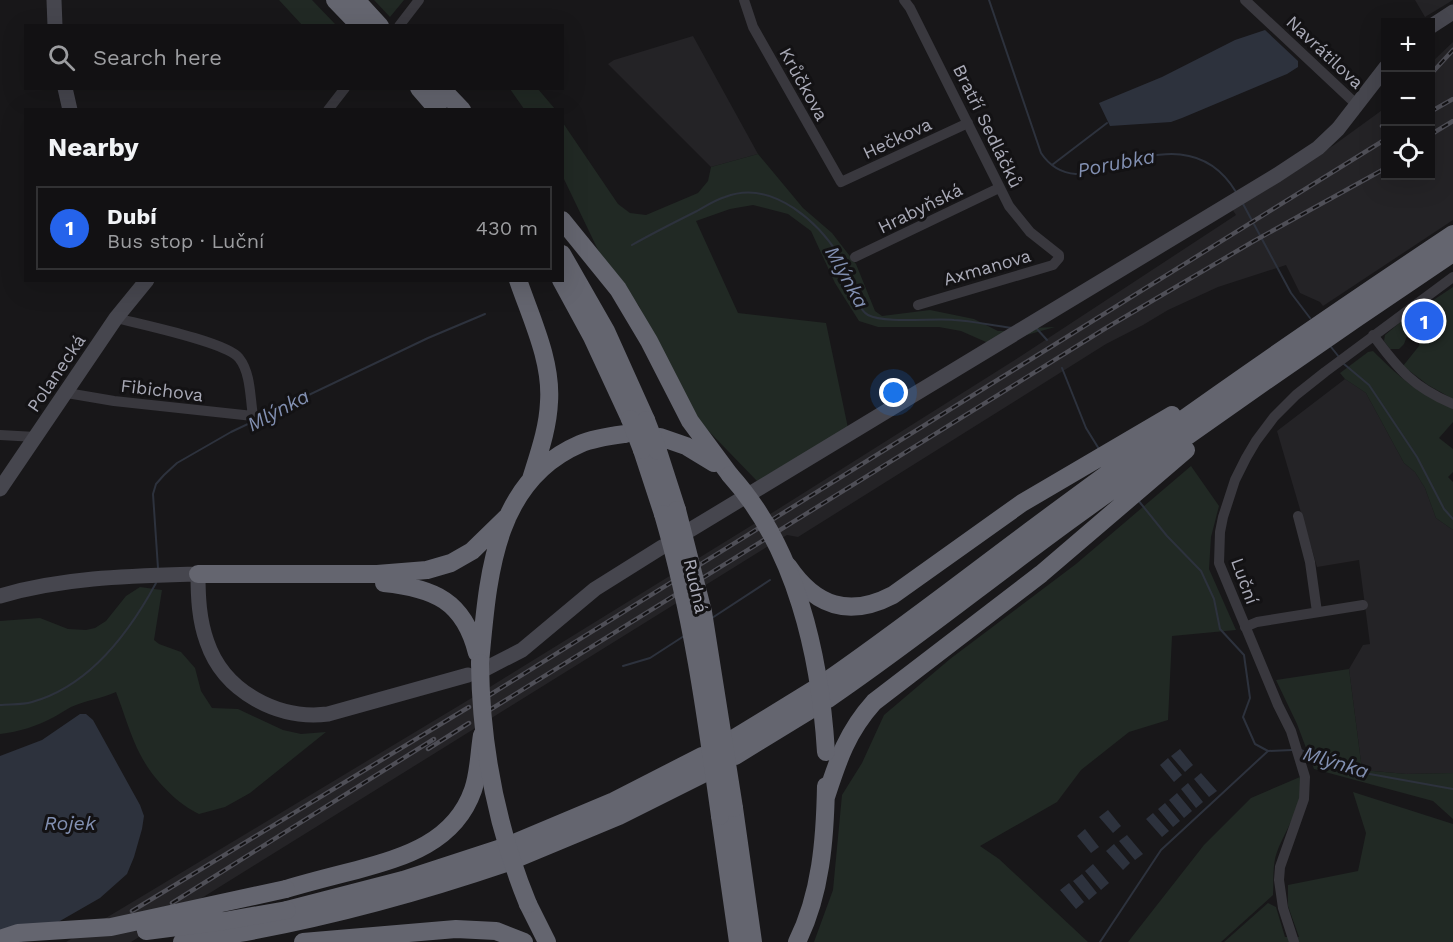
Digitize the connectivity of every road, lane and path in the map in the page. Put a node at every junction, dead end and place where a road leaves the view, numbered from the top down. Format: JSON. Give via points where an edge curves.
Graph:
{"nodes":[{"id":1,"x":54,"y":0,"type":"edge"},
{"id":2,"x":335,"y":0,"type":"edge"},
{"id":3,"x":419,"y":0,"type":"edge"},
{"id":4,"x":744,"y":0,"type":"edge"},
{"id":5,"x":904,"y":0,"type":"edge"},
{"id":6,"x":1245,"y":0,"type":"edge"},
{"id":7,"x":1453,"y":12,"type":"edge"},
{"id":8,"x":358,"y":13,"type":"edge"},
{"id":9,"x":55,"y":24,"type":"edge"},
{"id":10,"x":377,"y":24,"type":"edge"},
{"id":11,"x":401,"y":24,"type":"edge"},
{"id":12,"x":1435,"y":24,"type":"edge"},
{"id":13,"x":1382,"y":72,"type":"edge"},
{"id":14,"x":65,"y":90,"type":"edge"},
{"id":15,"x":343,"y":90,"type":"edge"},
{"id":16,"x":418,"y":90,"type":"edge"},
{"id":17,"x":419,"y":90,"type":"edge"},
{"id":18,"x":442,"y":90,"type":"edge"},
{"id":19,"x":442,"y":90,"type":"edge"},
{"id":20,"x":1356,"y":104,"type":"junction"},
{"id":21,"x":69,"y":108,"type":"edge"},
{"id":22,"x":330,"y":108,"type":"edge"},
{"id":23,"x":430,"y":108,"type":"edge"},
{"id":24,"x":436,"y":108,"type":"edge"},
{"id":25,"x":455,"y":108,"type":"edge"},
{"id":26,"x":460,"y":108,"type":"edge"},
{"id":27,"x":968,"y":123,"type":"junction"},
{"id":28,"x":841,"y":182,"type":"joint"},
{"id":29,"x":999,"y":188,"type":"junction"},
{"id":30,"x":564,"y":222,"type":"edge"},
{"id":31,"x":1453,"y":234,"type":"edge"},
{"id":32,"x":1453,"y":253,"type":"edge"},
{"id":33,"x":1059,"y":255,"type":"joint"},
{"id":34,"x":855,"y":257,"type":"dead end"},
{"id":35,"x":564,"y":258,"type":"edge"},
{"id":36,"x":1453,"y":277,"type":"edge"},
{"id":37,"x":131,"y":282,"type":"edge"},
{"id":38,"x":145,"y":282,"type":"edge"},
{"id":39,"x":519,"y":282,"type":"edge"},
{"id":40,"x":562,"y":282,"type":"edge"},
{"id":41,"x":127,"y":304,"type":"junction"},
{"id":42,"x":918,"y":305,"type":"dead end"},
{"id":43,"x":1342,"y":317,"type":"junction"},
{"id":44,"x":116,"y":318,"type":"junction"},
{"id":45,"x":1373,"y":335,"type":"junction"},
{"id":46,"x":1299,"y":348,"type":"junction"},
{"id":47,"x":67,"y":393,"type":"junction"},
{"id":48,"x":1453,"y":404,"type":"edge"},
{"id":49,"x":634,"y":425,"type":"junction"},
{"id":50,"x":0,"y":435,"type":"edge"},
{"id":51,"x":36,"y":437,"type":"junction"},
{"id":52,"x":653,"y":446,"type":"junction"},
{"id":53,"x":730,"y":475,"type":"junction"},
{"id":54,"x":531,"y":479,"type":"junction"},
{"id":55,"x":0,"y":489,"type":"edge"},
{"id":56,"x":508,"y":516,"type":"junction"},
{"id":57,"x":1298,"y":516,"type":"dead end"},
{"id":58,"x":690,"y":530,"type":"dead end"},
{"id":59,"x":663,"y":547,"type":"dead end"},
{"id":60,"x":783,"y":559,"type":"junction"},
{"id":61,"x":198,"y":574,"type":"junction"},
{"id":62,"x":284,"y":574,"type":"junction"},
{"id":63,"x":0,"y":596,"type":"edge"},
{"id":64,"x":1363,"y":605,"type":"dead end"},
{"id":65,"x":1317,"y":612,"type":"junction"},
{"id":66,"x":1245,"y":627,"type":"junction"},
{"id":67,"x":478,"y":639,"type":"junction"},
{"id":68,"x":478,"y":669,"type":"junction"},
{"id":69,"x":482,"y":730,"type":"junction"},
{"id":70,"x":734,"y":748,"type":"dead end"},
{"id":71,"x":833,"y":753,"type":"junction"},
{"id":72,"x":703,"y":764,"type":"dead end"},
{"id":73,"x":727,"y":812,"type":"junction"},
{"id":74,"x":808,"y":915,"type":"junction"},
{"id":75,"x":287,"y":917,"type":"junction"},
{"id":76,"x":0,"y":940,"type":"edge"},
{"id":77,"x":182,"y":942,"type":"edge"},
{"id":78,"x":303,"y":942,"type":"edge"},
{"id":79,"x":524,"y":942,"type":"edge"},
{"id":80,"x":547,"y":942,"type":"edge"},
{"id":81,"x":738,"y":942,"type":"edge"},
{"id":82,"x":753,"y":942,"type":"edge"},
{"id":83,"x":797,"y":942,"type":"edge"},
{"id":84,"x":802,"y":942,"type":"edge"},
{"id":85,"x":1294,"y":942,"type":"edge"}],
"edges":[{"from":1,"to":9,"type":"street"},
{"from":2,"to":8,"type":"highway"},
{"from":3,"to":11,"type":"street"},
{"from":4,"to":28,"type":"street","name":"Krůčkova","via":[[753,27]]},
{"from":5,"to":27,"type":"street","name":"Bratří Sedláčků"},
{"from":6,"to":20,"type":"street","name":"Navrátilova"},
{"from":7,"to":12,"type":"street"},
{"from":8,"to":10,"type":"highway"},
{"from":13,"to":20,"type":"street"},
{"from":14,"to":21,"type":"street"},
{"from":15,"to":22,"type":"street"},
{"from":16,"to":23,"type":"highway"},
{"from":17,"to":24,"type":"highway"},
{"from":18,"to":25,"type":"highway"},
{"from":19,"to":26,"type":"highway"},
{"from":20,"to":58,"type":"street","via":[[1318,148],[1251,191]]},
{"from":27,"to":28,"type":"street","name":"Hečkova"},
{"from":27,"to":29,"type":"street","name":"Bratří Sedláčků"},
{"from":29,"to":33,"type":"street","name":"Bratří Sedláčků","via":[[1021,222]]},
{"from":29,"to":34,"type":"street","name":"Hrabyňská"},
{"from":30,"to":53,"type":"highway","via":[[623,297],[690,421]]},
{"from":31,"to":43,"type":"highway"},
{"from":32,"to":43,"type":"highway"},
{"from":33,"to":42,"type":"street","name":"Axmanova","via":[[1053,265]]},
{"from":35,"to":49,"type":"highway","name":"Rudná","via":[[606,332]]},
{"from":36,"to":45,"type":"street","name":"Luční"},
{"from":37,"to":41,"type":"street"},
{"from":38,"to":41,"type":"street","name":"Polanecká"},
{"from":39,"to":54,"type":"highway","via":[[549,385],[548,418]]},
{"from":40,"to":49,"type":"highway","name":"Rudná"},
{"from":41,"to":44,"type":"street","name":"Polanecká"},
{"from":43,"to":46,"type":"highway"},
{"from":44,"to":47,"type":"street","name":"Polanecká"},
{"from":44,"to":47,"type":"street","name":"Fibichova","via":[[201,341],[238,356],[247,371],[253,416]]},
{"from":45,"to":48,"type":"street","via":[[1404,374]]},
{"from":45,"to":66,"type":"street","name":"Luční","via":[[1274,417],[1239,472],[1220,532],[1219,563]]},
{"from":46,"to":60,"type":"highway","bridge":true,"via":[[1238,372],[1022,503],[893,595],[868,606],[848,608],[817,597]]},
{"from":46,"to":70,"type":"highway","via":[[1064,506],[903,626],[820,695]]},
{"from":46,"to":71,"type":"highway","via":[[1281,379],[1192,445],[1005,603],[889,688]]},
{"from":47,"to":51,"type":"street","name":"Polanecká"},
{"from":49,"to":52,"type":"highway","name":"Rudná","bridge":true},
{"from":49,"to":54,"type":"highway","via":[[581,444]]},
{"from":50,"to":51,"type":"street"},
{"from":51,"to":55,"type":"street","name":"Polanecká"},
{"from":52,"to":53,"type":"highway","via":[[699,453]]},
{"from":52,"to":73,"type":"highway","name":"Rudná","bridge":true,"via":[[670,512],[709,738]]},
{"from":53,"to":60,"type":"highway","bridge":true,"via":[[761,514]]},
{"from":54,"to":56,"type":"highway"},
{"from":56,"to":62,"type":"highway","via":[[471,551],[439,567],[402,573]]},
{"from":56,"to":67,"type":"highway","via":[[491,565]]},
{"from":57,"to":65,"type":"street"},
{"from":59,"to":68,"type":"street","via":[[595,589],[522,650]]},
{"from":60,"to":71,"type":"highway","bridge":true,"via":[[816,666]]},
{"from":61,"to":62,"type":"highway"},
{"from":61,"to":63,"type":"street","via":[[65,581]]},
{"from":61,"to":68,"type":"street","via":[[201,622],[211,654],[236,685],[267,706],[300,714],[328,714]]},
{"from":62,"to":67,"type":"highway","via":[[409,585],[429,591],[456,609]]},
{"from":64,"to":65,"type":"street"},
{"from":65,"to":66,"type":"street"},
{"from":66,"to":85,"type":"street","name":"Luční","via":[[1291,731],[1306,785],[1279,880]]},
{"from":67,"to":68,"type":"highway"},
{"from":68,"to":69,"type":"highway","bridge":true},
{"from":69,"to":76,"type":"highway","bridge":true,"via":[[473,790],[458,819],[417,851],[286,889],[111,927],[18,933]]},
{"from":69,"to":80,"type":"highway","bridge":true,"via":[[497,811],[512,862]]},
{"from":71,"to":74,"type":"highway","via":[[822,849]]},
{"from":72,"to":75,"type":"highway","via":[[614,801],[510,853],[403,880]]},
{"from":73,"to":81,"type":"highway","name":"Rudná"},
{"from":73,"to":82,"type":"highway","name":"Rudná"},
{"from":74,"to":83,"type":"highway"},
{"from":74,"to":84,"type":"highway"},
{"from":75,"to":76,"type":"highway","bridge":true,"via":[[111,936]]},
{"from":75,"to":77,"type":"highway"},
{"from":78,"to":79,"type":"highway","via":[[456,929],[496,931]]}]}
